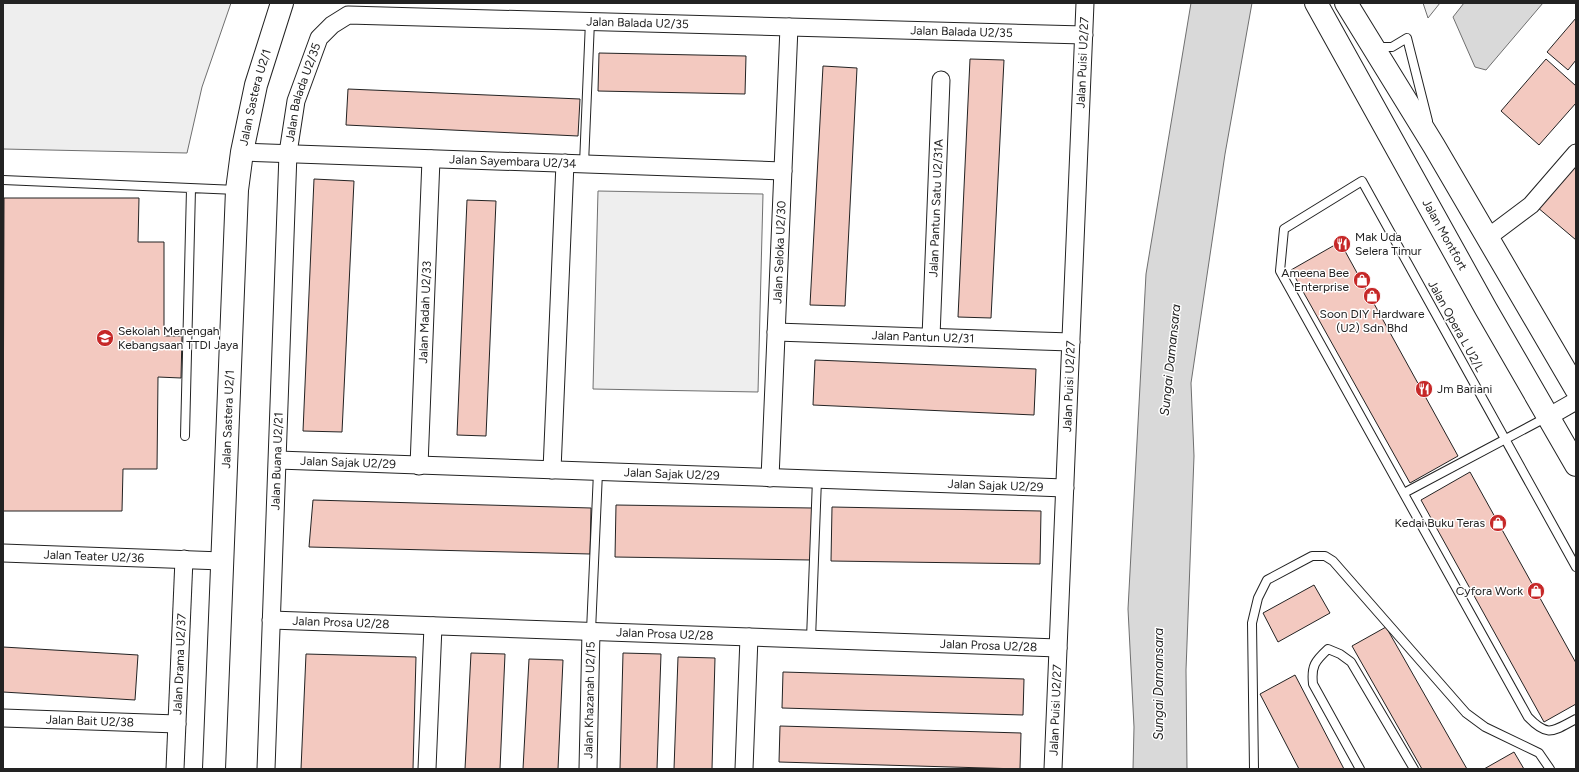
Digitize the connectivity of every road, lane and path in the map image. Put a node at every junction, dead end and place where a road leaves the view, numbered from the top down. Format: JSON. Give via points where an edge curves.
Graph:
{"nodes":[{"id":1,"x":282,"y":3,"type":"edge"},
{"id":2,"x":1085,"y":3,"type":"edge"},
{"id":3,"x":1346,"y":3,"type":"edge"},
{"id":4,"x":1320,"y":10,"type":"edge"},
{"id":5,"x":590,"y":21,"type":"junction"},
{"id":6,"x":789,"y":27,"type":"junction"},
{"id":7,"x":1084,"y":35,"type":"junction"},
{"id":8,"x":1372,"y":46,"type":"junction"},
{"id":9,"x":941,"y":80,"type":"dead end"},
{"id":10,"x":1434,"y":146,"type":"junction"},
{"id":11,"x":242,"y":152,"type":"junction"},
{"id":12,"x":288,"y":153,"type":"junction"},
{"id":13,"x":1576,"y":153,"type":"edge"},
{"id":14,"x":432,"y":158,"type":"junction"},
{"id":15,"x":565,"y":163,"type":"junction"},
{"id":16,"x":584,"y":164,"type":"junction"},
{"id":17,"x":783,"y":171,"type":"junction"},
{"id":18,"x":3,"y":180,"type":"edge"},
{"id":19,"x":191,"y":189,"type":"junction"},
{"id":20,"x":237,"y":190,"type":"junction"},
{"id":21,"x":1487,"y":238,"type":"junction"},
{"id":22,"x":776,"y":332,"type":"junction"},
{"id":23,"x":931,"y":337,"type":"junction"},
{"id":24,"x":1071,"y":342,"type":"junction"},
{"id":25,"x":1576,"y":389,"type":"edge"},
{"id":26,"x":1576,"y":401,"type":"edge"},
{"id":27,"x":1548,"y":417,"type":"junction"},
{"id":28,"x":185,"y":436,"type":"dead end"},
{"id":29,"x":1505,"y":440,"type":"junction"},
{"id":30,"x":278,"y":460,"type":"junction"},
{"id":31,"x":1576,"y":465,"type":"edge"},
{"id":32,"x":419,"y":466,"type":"junction"},
{"id":33,"x":552,"y":470,"type":"junction"},
{"id":34,"x":598,"y":472,"type":"junction"},
{"id":35,"x":770,"y":478,"type":"junction"},
{"id":36,"x":817,"y":479,"type":"junction"},
{"id":37,"x":1065,"y":488,"type":"junction"},
{"id":38,"x":1404,"y":493,"type":"junction"},
{"id":39,"x":3,"y":553,"type":"edge"},
{"id":40,"x":184,"y":559,"type":"junction"},
{"id":41,"x":222,"y":561,"type":"junction"},
{"id":42,"x":1576,"y":567,"type":"edge"},
{"id":43,"x":270,"y":620,"type":"junction"},
{"id":44,"x":433,"y":626,"type":"junction"},
{"id":45,"x":591,"y":631,"type":"junction"},
{"id":46,"x":749,"y":637,"type":"junction"},
{"id":47,"x":810,"y":639,"type":"junction"},
{"id":48,"x":1058,"y":648,"type":"junction"},
{"id":49,"x":3,"y":718,"type":"edge"},
{"id":50,"x":1576,"y":719,"type":"edge"},
{"id":51,"x":177,"y":724,"type":"junction"},
{"id":52,"x":175,"y":769,"type":"edge"},
{"id":53,"x":214,"y":769,"type":"edge"},
{"id":54,"x":266,"y":769,"type":"edge"},
{"id":55,"x":427,"y":769,"type":"edge"},
{"id":56,"x":588,"y":769,"type":"edge"},
{"id":57,"x":744,"y":769,"type":"edge"},
{"id":58,"x":1053,"y":769,"type":"edge"},
{"id":59,"x":1254,"y":769,"type":"edge"},
{"id":60,"x":1360,"y":769,"type":"edge"},
{"id":61,"x":1414,"y":769,"type":"edge"},
{"id":62,"x":1550,"y":769,"type":"edge"}],
"edges":[{"from":1,"to":11,"type":"main road","name":"Jalan Sastera U2/1","via":[[256,85]]},
{"from":2,"to":7,"type":"street","name":"Jalan Puisi U2/27"},
{"from":3,"to":8,"type":"main road"},
{"from":4,"to":27,"type":"main road","name":"Jalan Montfort"},
{"from":5,"to":6,"type":"street","name":"Jalan Balada U2/35"},
{"from":5,"to":12,"type":"street","name":"Jalan Balada U2/35","via":[[348,15],[332,25],[319,38],[296,101]]},
{"from":5,"to":16,"type":"lane"},
{"from":6,"to":7,"type":"street","name":"Jalan Balada U2/35"},
{"from":6,"to":17,"type":"street","name":"Jalan Seloka U2/30"},
{"from":7,"to":24,"type":"street","name":"Jalan Puisi U2/27"},
{"from":8,"to":10,"type":"main road"},
{"from":8,"to":10,"type":"lane","via":[[1392,48],[1408,38]]},
{"from":9,"to":23,"type":"street","name":"Jalan Pantun Satu U2/31A"},
{"from":10,"to":21,"type":"main road"},
{"from":11,"to":12,"type":"street","name":"Jalan Sayembara U2/34"},
{"from":11,"to":20,"type":"main road","name":"Jalan Sastera U2/1"},
{"from":12,"to":14,"type":"street","name":"Jalan Sayembara U2/34"},
{"from":12,"to":30,"type":"street","name":"Jalan Buana U2/21"},
{"from":13,"to":21,"type":"street","via":[[1531,204]]},
{"from":14,"to":15,"type":"street","name":"Jalan Sayembara U2/34"},
{"from":14,"to":32,"type":"street","name":"Jalan Madah U2/33"},
{"from":15,"to":16,"type":"street","name":"Jalan Sayembara U2/34"},
{"from":15,"to":33,"type":"street"},
{"from":16,"to":17,"type":"street","name":"Jalan Sayembara U2/34"},
{"from":17,"to":22,"type":"street","name":"Jalan Seloka U2/30"},
{"from":18,"to":19,"type":"lane"},
{"from":19,"to":20,"type":"lane"},
{"from":19,"to":28,"type":"lane"},
{"from":20,"to":41,"type":"main road","name":"Jalan Sastera U2/1"},
{"from":21,"to":25,"type":"main road"},
{"from":22,"to":23,"type":"street","name":"Jalan Pantun U2/31"},
{"from":22,"to":35,"type":"street","name":"Jalan Seloka U2/30"},
{"from":23,"to":24,"type":"street","name":"Jalan Pantun U2/31"},
{"from":24,"to":37,"type":"street","name":"Jalan Puisi U2/27"},
{"from":26,"to":27,"type":"street"},
{"from":27,"to":29,"type":"lane"},
{"from":27,"to":31,"type":"main road","name":"Jalan Montfort"},
{"from":29,"to":38,"type":"lane"},
{"from":29,"to":38,"type":"lane","name":"Jalan Opera L U2/L","via":[[1362,181],[1284,229],[1280,271]]},
{"from":29,"to":42,"type":"lane","name":"Jalan Opera L U2/L"},
{"from":30,"to":32,"type":"street","name":"Jalan Sajak U2/29"},
{"from":30,"to":43,"type":"street","name":"Jalan Buana U2/21"},
{"from":32,"to":33,"type":"street","name":"Jalan Sajak U2/29"},
{"from":33,"to":34,"type":"street","name":"Jalan Sajak U2/29"},
{"from":34,"to":35,"type":"street","name":"Jalan Sajak U2/29"},
{"from":34,"to":45,"type":"lane"},
{"from":35,"to":36,"type":"street","name":"Jalan Sajak U2/29"},
{"from":36,"to":37,"type":"street","name":"Jalan Sajak U2/29"},
{"from":36,"to":47,"type":"lane"},
{"from":37,"to":48,"type":"street","name":"Jalan Puisi U2/27"},
{"from":38,"to":50,"type":"lane","via":[[1528,717],[1539,729],[1554,731]]},
{"from":39,"to":40,"type":"street","name":"Jalan Teater U2/36"},
{"from":40,"to":41,"type":"street","name":"Jalan Teater U2/36"},
{"from":40,"to":51,"type":"street","name":"Jalan Drama U2/37"},
{"from":41,"to":53,"type":"main road","name":"Jalan Sastera U2/1"},
{"from":43,"to":44,"type":"street","name":"Jalan Prosa U2/28"},
{"from":43,"to":54,"type":"street","name":"Jalan Buana U2/21"},
{"from":44,"to":45,"type":"street","name":"Jalan Prosa U2/28"},
{"from":44,"to":55,"type":"street"},
{"from":45,"to":46,"type":"street","name":"Jalan Prosa U2/28"},
{"from":45,"to":56,"type":"street","name":"Jalan Khazanah U2/15"},
{"from":46,"to":47,"type":"street","name":"Jalan Prosa U2/28"},
{"from":46,"to":57,"type":"street"},
{"from":47,"to":48,"type":"street","name":"Jalan Prosa U2/28"},
{"from":48,"to":58,"type":"street","name":"Jalan Puisi U2/27"},
{"from":49,"to":51,"type":"street","name":"Jalan Bait U2/38"},
{"from":51,"to":52,"type":"street","name":"Jalan Drama U2/37"},
{"from":59,"to":62,"type":"lane","via":[[1252,623],[1258,598],[1267,580],[1312,556],[1325,556],[1333,561],[1466,714],[1485,727],[1539,754]]},
{"from":60,"to":61,"type":"lane","via":[[1313,684],[1312,674],[1316,661],[1328,650],[1340,654],[1351,662]]}]}
